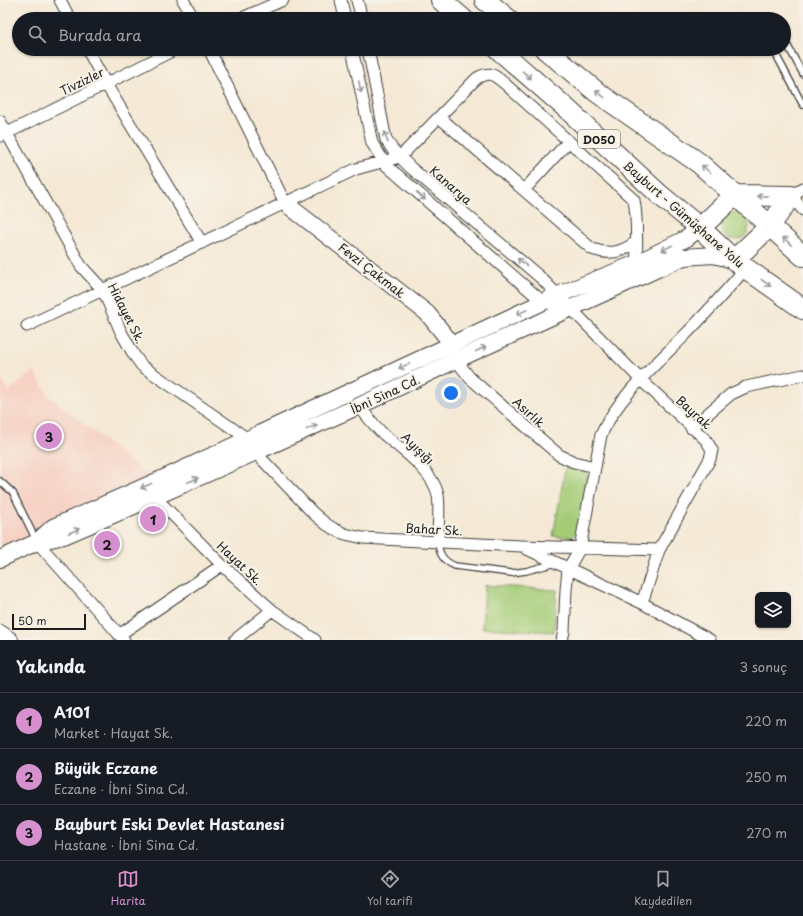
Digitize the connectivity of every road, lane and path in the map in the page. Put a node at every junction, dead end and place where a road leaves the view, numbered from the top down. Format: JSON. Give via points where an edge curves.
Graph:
{"nodes":[{"id":1,"x":60,"y":0,"type":"edge"},
{"id":2,"x":183,"y":0,"type":"edge"},
{"id":3,"x":283,"y":0,"type":"edge"},
{"id":4,"x":341,"y":0,"type":"edge"},
{"id":5,"x":357,"y":0,"type":"edge"},
{"id":6,"x":441,"y":0,"type":"edge"},
{"id":7,"x":485,"y":0,"type":"edge"},
{"id":8,"x":66,"y":12,"type":"edge"},
{"id":9,"x":190,"y":12,"type":"edge"},
{"id":10,"x":256,"y":12,"type":"edge"},
{"id":11,"x":344,"y":12,"type":"edge"},
{"id":12,"x":360,"y":12,"type":"edge"},
{"id":13,"x":455,"y":12,"type":"edge"},
{"id":14,"x":500,"y":12,"type":"edge"},
{"id":15,"x":791,"y":52,"type":"edge"},
{"id":16,"x":91,"y":56,"type":"edge"},
{"id":17,"x":162,"y":56,"type":"edge"},
{"id":18,"x":212,"y":56,"type":"edge"},
{"id":19,"x":353,"y":56,"type":"edge"},
{"id":20,"x":369,"y":56,"type":"edge"},
{"id":21,"x":506,"y":56,"type":"edge"},
{"id":22,"x":553,"y":56,"type":"edge"},
{"id":23,"x":778,"y":56,"type":"edge"},
{"id":24,"x":803,"y":74,"type":"edge"},
{"id":25,"x":106,"y":84,"type":"junction"},
{"id":26,"x":803,"y":105,"type":"edge"},
{"id":27,"x":439,"y":117,"type":"junction"},
{"id":28,"x":0,"y":121,"type":"edge"},
{"id":29,"x":3,"y":134,"type":"edge"},
{"id":30,"x":569,"y":141,"type":"junction"},
{"id":31,"x":400,"y":157,"type":"junction"},
{"id":32,"x":384,"y":162,"type":"junction"},
{"id":33,"x":524,"y":190,"type":"junction"},
{"id":34,"x":735,"y":195,"type":"junction"},
{"id":35,"x":799,"y":198,"type":"edge"},
{"id":36,"x":285,"y":203,"type":"junction"},
{"id":37,"x":770,"y":226,"type":"junction"},
{"id":38,"x":700,"y":228,"type":"junction"},
{"id":39,"x":202,"y":242,"type":"junction"},
{"id":40,"x":636,"y":242,"type":"junction"},
{"id":41,"x":803,"y":256,"type":"edge"},
{"id":42,"x":637,"y":264,"type":"junction"},
{"id":43,"x":740,"y":264,"type":"junction"},
{"id":44,"x":103,"y":290,"type":"junction"},
{"id":45,"x":558,"y":295,"type":"junction"},
{"id":46,"x":542,"y":302,"type":"junction"},
{"id":47,"x":570,"y":308,"type":"junction"},
{"id":48,"x":803,"y":309,"type":"edge"},
{"id":49,"x":27,"y":326,"type":"dead end"},
{"id":50,"x":452,"y":344,"type":"junction"},
{"id":51,"x":456,"y":360,"type":"junction"},
{"id":52,"x":803,"y":375,"type":"edge"},
{"id":53,"x":640,"y":380,"type":"junction"},
{"id":54,"x":359,"y":406,"type":"junction"},
{"id":55,"x":691,"y":428,"type":"junction"},
{"id":56,"x":251,"y":445,"type":"junction"},
{"id":57,"x":595,"y":467,"type":"junction"},
{"id":58,"x":0,"y":481,"type":"edge"},
{"id":59,"x":155,"y":497,"type":"junction"},
{"id":60,"x":37,"y":542,"type":"junction"},
{"id":61,"x":438,"y":542,"type":"junction"},
{"id":62,"x":521,"y":546,"type":"junction"},
{"id":63,"x":580,"y":548,"type":"junction"},
{"id":64,"x":659,"y":550,"type":"junction"},
{"id":65,"x":0,"y":559,"type":"edge"},
{"id":66,"x":556,"y":563,"type":"junction"},
{"id":67,"x":222,"y":565,"type":"junction"},
{"id":68,"x":568,"y":569,"type":"junction"},
{"id":69,"x":642,"y":603,"type":"junction"},
{"id":70,"x":272,"y":610,"type":"junction"},
{"id":71,"x":0,"y":633,"type":"edge"},
{"id":72,"x":121,"y":637,"type":"edge"},
{"id":73,"x":10,"y":640,"type":"edge"},
{"id":74,"x":236,"y":640,"type":"edge"},
{"id":75,"x":315,"y":640,"type":"edge"},
{"id":76,"x":562,"y":640,"type":"edge"},
{"id":77,"x":710,"y":640,"type":"edge"}],
"edges":[{"from":1,"to":8,"type":"street"},
{"from":2,"to":9,"type":"street"},
{"from":3,"to":10,"type":"street"},
{"from":4,"to":11,"type":"street"},
{"from":5,"to":12,"type":"street"},
{"from":6,"to":13,"type":"highway"},
{"from":7,"to":14,"type":"highway"},
{"from":15,"to":24,"type":"lane"},
{"from":16,"to":25,"type":"street"},
{"from":17,"to":25,"type":"street","name":"Tivzizler"},
{"from":18,"to":36,"type":"street"},
{"from":19,"to":32,"type":"street","one_way":true,"via":[[372,143]]},
{"from":31,"to":20,"type":"street","name":"Kanarya","one_way":true,"via":[[386,140]]},
{"from":21,"to":38,"type":"highway","name":"Bayburt - Gümüşhane Yolu","number":"D050","one_way":true,"via":[[660,196]]},
{"from":34,"to":22,"type":"highway","one_way":true,"via":[[699,163],[598,93]]},
{"from":23,"to":26,"type":"lane"},
{"from":25,"to":29,"type":"street","name":"Tivzizler"},
{"from":25,"to":39,"type":"street"},
{"from":27,"to":30,"type":"street","via":[[477,78],[485,74],[494,75]]},
{"from":27,"to":31,"type":"street"},
{"from":27,"to":33,"type":"street"},
{"from":28,"to":29,"type":"street","name":"Hidayet Sk."},
{"from":29,"to":44,"type":"street","name":"Hidayet Sk.","via":[[81,266]]},
{"from":30,"to":33,"type":"street"},
{"from":30,"to":40,"type":"street","via":[[634,200],[637,217]]},
{"from":31,"to":32,"type":"street"},
{"from":45,"to":31,"type":"street","name":"Kanarya","one_way":true},
{"from":32,"to":36,"type":"street","via":[[356,169]]},
{"from":32,"to":46,"type":"street","one_way":true},
{"from":33,"to":40,"type":"street","via":[[592,249],[615,252],[625,250]]},
{"from":35,"to":34,"type":"highway","one_way":true},
{"from":34,"to":37,"type":"highway"},
{"from":34,"to":38,"type":"highway"},
{"from":35,"to":37,"type":"highway"},
{"from":36,"to":39,"type":"street"},
{"from":36,"to":50,"type":"main road","name":"Fevzi Çakmak","via":[[427,313]]},
{"from":41,"to":37,"type":"highway","one_way":true},
{"from":37,"to":43,"type":"highway"},
{"from":38,"to":42,"type":"main road","name":"İbni Sina Cd.","one_way":true},
{"from":38,"to":43,"type":"highway","name":"Bayburt - Gümüşhane Yolu","number":"D050"},
{"from":39,"to":44,"type":"street"},
{"from":40,"to":42,"type":"street"},
{"from":42,"to":45,"type":"main road","name":"İbni Sina Cd."},
{"from":43,"to":47,"type":"main road","name":"İbni Sina Cd.","via":[[712,255],[684,257]]},
{"from":43,"to":48,"type":"highway","name":"Bayburt - Gümüşhane Yolu","number":"D050","one_way":true},
{"from":43,"to":53,"type":"street","via":[[699,321]]},
{"from":44,"to":49,"type":"street"},
{"from":44,"to":56,"type":"street","name":"Hidayet Sk.","via":[[121,332],[142,366]]},
{"from":45,"to":46,"type":"main road","name":"İbni Sina Cd."},
{"from":45,"to":47,"type":"street","name":"Kanarya"},
{"from":46,"to":47,"type":"street"},
{"from":46,"to":50,"type":"main road","name":"İbni Sina Cd.","one_way":true},
{"from":51,"to":47,"type":"main road","name":"İbni Sina Cd.","one_way":true},
{"from":47,"to":53,"type":"street","name":"Bayrak"},
{"from":50,"to":56,"type":"main road","name":"İbni Sina Cd.","one_way":true},
{"from":51,"to":54,"type":"main road","name":"İbni Sina Cd."},
{"from":51,"to":57,"type":"street","name":"Asırlık","via":[[470,378],[559,456]]},
{"from":52,"to":55,"type":"street","via":[[746,387],[731,394]]},
{"from":53,"to":55,"type":"street","name":"Bayrak"},
{"from":53,"to":57,"type":"street","via":[[605,426]]},
{"from":56,"to":54,"type":"main road","name":"İbni Sina Cd.","one_way":true},
{"from":54,"to":61,"type":"street","name":"Ayışığı","via":[[380,431],[413,458],[434,486],[438,495]]},
{"from":55,"to":64,"type":"street","name":"Bayrak","via":[[706,440],[712,450],[710,459]]},
{"from":59,"to":56,"type":"main road","name":"İbni Sina Cd.","one_way":true},
{"from":56,"to":60,"type":"main road","name":"İbni Sina Cd.","one_way":true,"via":[[166,477],[53,527]]},
{"from":56,"to":61,"type":"street","name":"Bahar Sk.","via":[[313,513],[334,530],[362,538]]},
{"from":57,"to":63,"type":"street"},
{"from":58,"to":60,"type":"lane","via":[[13,493]]},
{"from":60,"to":59,"type":"main road","name":"İbni Sina Cd.","one_way":true,"via":[[64,536]]},
{"from":59,"to":67,"type":"street","name":"Hayat Sk."},
{"from":60,"to":65,"type":"main road","name":"İbni Sina Cd."},
{"from":60,"to":72,"type":"street"},
{"from":61,"to":62,"type":"street","name":"Bahar Sk."},
{"from":61,"to":66,"type":"lane","via":[[441,556],[455,566],[511,573]]},
{"from":62,"to":63,"type":"street","name":"Bahar Sk."},
{"from":62,"to":66,"type":"street"},
{"from":63,"to":64,"type":"street","name":"Bahar Sk."},
{"from":63,"to":68,"type":"street"},
{"from":64,"to":69,"type":"street","name":"Bayrak"},
{"from":66,"to":68,"type":"street"},
{"from":67,"to":70,"type":"street","name":"Hayat Sk."},
{"from":67,"to":72,"type":"street"},
{"from":68,"to":69,"type":"street"},
{"from":68,"to":76,"type":"street"},
{"from":69,"to":77,"type":"street"},
{"from":70,"to":74,"type":"street"},
{"from":70,"to":75,"type":"street","name":"Hayat Sk."},
{"from":71,"to":73,"type":"main road"}]}
